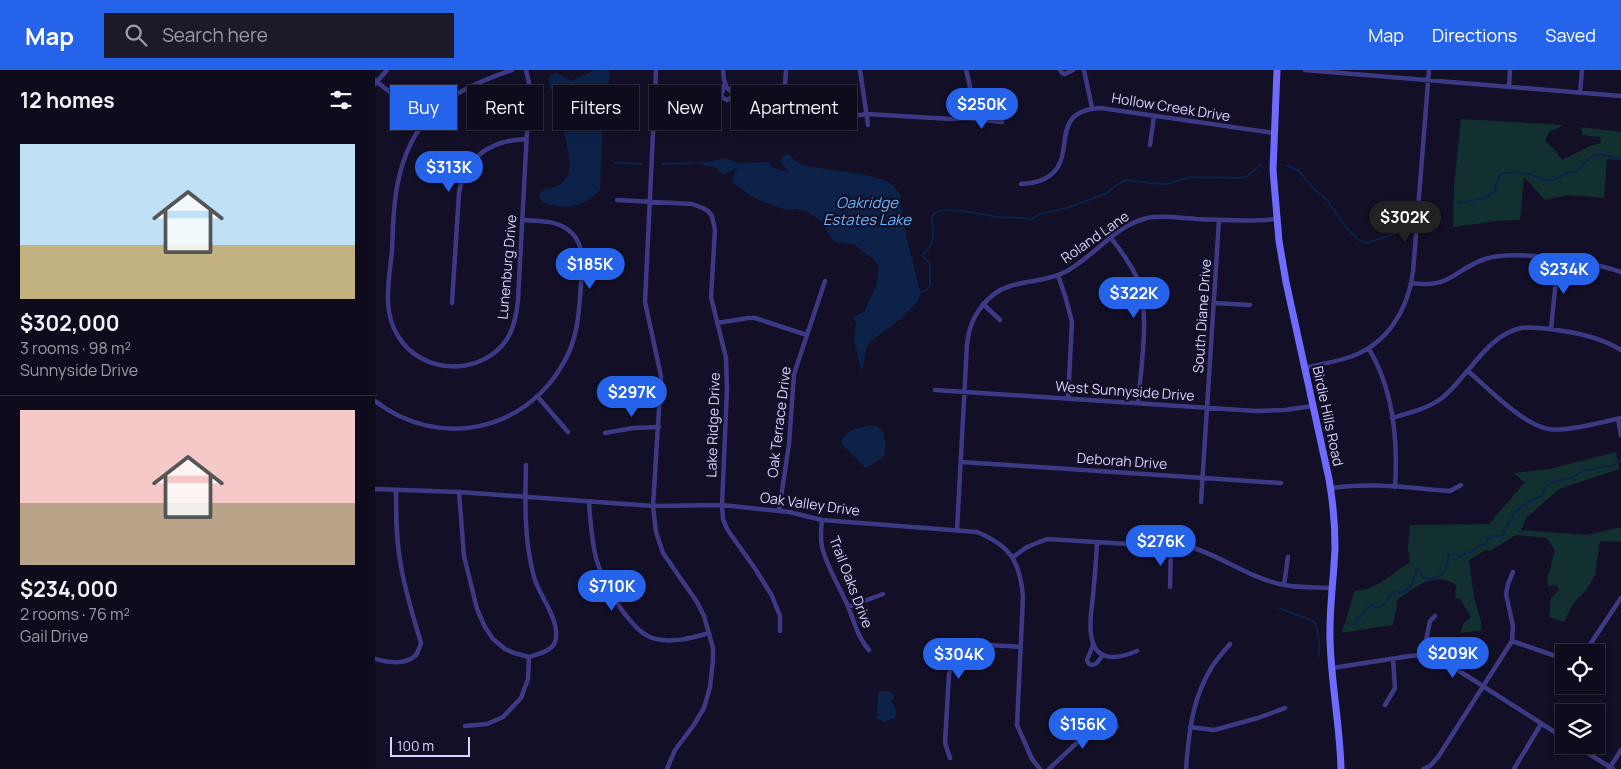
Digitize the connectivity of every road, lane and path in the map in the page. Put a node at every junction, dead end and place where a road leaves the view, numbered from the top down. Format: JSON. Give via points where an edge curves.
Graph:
{"nodes":[{"id":1,"x":387,"y":70,"type":"edge"},
{"id":2,"x":512,"y":70,"type":"edge"},
{"id":3,"x":527,"y":70,"type":"edge"},
{"id":4,"x":656,"y":70,"type":"edge"},
{"id":5,"x":723,"y":70,"type":"edge"},
{"id":6,"x":786,"y":70,"type":"edge"},
{"id":7,"x":860,"y":70,"type":"edge"},
{"id":8,"x":966,"y":70,"type":"edge"},
{"id":9,"x":1059,"y":70,"type":"edge"},
{"id":10,"x":1073,"y":70,"type":"edge"},
{"id":11,"x":1084,"y":70,"type":"edge"},
{"id":12,"x":1277,"y":70,"type":"edge"},
{"id":13,"x":1305,"y":70,"type":"edge"},
{"id":14,"x":1429,"y":70,"type":"edge"},
{"id":15,"x":1510,"y":70,"type":"edge"},
{"id":16,"x":1582,"y":70,"type":"edge"},
{"id":17,"x":1429,"y":80,"type":"junction"},
{"id":18,"x":376,"y":82,"type":"edge"},
{"id":19,"x":725,"y":84,"type":"junction"},
{"id":20,"x":785,"y":85,"type":"edge"},
{"id":21,"x":1509,"y":87,"type":"junction"},
{"id":22,"x":731,"y":92,"type":"edge"},
{"id":23,"x":390,"y":93,"type":"edge"},
{"id":24,"x":457,"y":93,"type":"edge"},
{"id":25,"x":1580,"y":93,"type":"junction"},
{"id":26,"x":1621,"y":96,"type":"edge"},
{"id":27,"x":731,"y":98,"type":"edge"},
{"id":28,"x":1092,"y":108,"type":"junction"},
{"id":29,"x":867,"y":114,"type":"junction"},
{"id":30,"x":857,"y":115,"type":"edge"},
{"id":31,"x":1154,"y":116,"type":"junction"},
{"id":32,"x":965,"y":118,"type":"junction"},
{"id":33,"x":1002,"y":122,"type":"dead end"},
{"id":34,"x":868,"y":124,"type":"dead end"},
{"id":35,"x":420,"y":130,"type":"edge"},
{"id":36,"x":1274,"y":133,"type":"junction"},
{"id":37,"x":526,"y":139,"type":"junction"},
{"id":38,"x":1150,"y":145,"type":"dead end"},
{"id":39,"x":1021,"y":184,"type":"dead end"},
{"id":40,"x":617,"y":200,"type":"dead end"},
{"id":41,"x":650,"y":202,"type":"junction"},
{"id":42,"x":1276,"y":219,"type":"junction"},
{"id":43,"x":523,"y":220,"type":"junction"},
{"id":44,"x":1219,"y":220,"type":"junction"},
{"id":45,"x":1111,"y":238,"type":"junction"},
{"id":46,"x":1558,"y":260,"type":"junction"},
{"id":47,"x":1621,"y":272,"type":"edge"},
{"id":48,"x":1058,"y":276,"type":"junction"},
{"id":49,"x":825,"y":280,"type":"dead end"},
{"id":50,"x":1411,"y":283,"type":"junction"},
{"id":51,"x":452,"y":303,"type":"dead end"},
{"id":52,"x":1214,"y":303,"type":"junction"},
{"id":53,"x":983,"y":304,"type":"junction"},
{"id":54,"x":1249,"y":305,"type":"dead end"},
{"id":55,"x":1000,"y":320,"type":"dead end"},
{"id":56,"x":717,"y":323,"type":"junction"},
{"id":57,"x":1551,"y":329,"type":"junction"},
{"id":58,"x":807,"y":336,"type":"junction"},
{"id":59,"x":1369,"y":349,"type":"junction"},
{"id":60,"x":1621,"y":350,"type":"edge"},
{"id":61,"x":1305,"y":368,"type":"junction"},
{"id":62,"x":1469,"y":372,"type":"junction"},
{"id":63,"x":935,"y":390,"type":"dead end"},
{"id":64,"x":965,"y":392,"type":"junction"},
{"id":65,"x":537,"y":396,"type":"junction"},
{"id":66,"x":1068,"y":399,"type":"junction"},
{"id":67,"x":375,"y":401,"type":"edge"},
{"id":68,"x":1138,"y":403,"type":"junction"},
{"id":69,"x":1313,"y":406,"type":"junction"},
{"id":70,"x":1207,"y":408,"type":"junction"},
{"id":71,"x":1392,"y":418,"type":"junction"},
{"id":72,"x":1620,"y":418,"type":"edge"},
{"id":73,"x":659,"y":427,"type":"junction"},
{"id":74,"x":568,"y":432,"type":"dead end"},
{"id":75,"x":605,"y":433,"type":"dead end"},
{"id":76,"x":1621,"y":435,"type":"edge"},
{"id":77,"x":962,"y":462,"type":"junction"},
{"id":78,"x":527,"y":465,"type":"dead end"},
{"id":79,"x":1203,"y":478,"type":"junction"},
{"id":80,"x":1281,"y":483,"type":"dead end"},
{"id":81,"x":1461,"y":485,"type":"dead end"},
{"id":82,"x":1395,"y":487,"type":"junction"},
{"id":83,"x":1331,"y":488,"type":"junction"},
{"id":84,"x":375,"y":489,"type":"edge"},
{"id":85,"x":396,"y":490,"type":"junction"},
{"id":86,"x":459,"y":492,"type":"junction"},
{"id":87,"x":525,"y":498,"type":"junction"},
{"id":88,"x":589,"y":502,"type":"junction"},
{"id":89,"x":1201,"y":502,"type":"dead end"},
{"id":90,"x":722,"y":505,"type":"junction"},
{"id":91,"x":653,"y":506,"type":"junction"},
{"id":92,"x":779,"y":511,"type":"junction"},
{"id":93,"x":822,"y":520,"type":"junction"},
{"id":94,"x":957,"y":530,"type":"junction"},
{"id":95,"x":1097,"y":542,"type":"junction"},
{"id":96,"x":1171,"y":547,"type":"junction"},
{"id":97,"x":1013,"y":557,"type":"junction"},
{"id":98,"x":1288,"y":558,"type":"dead end"},
{"id":99,"x":1513,"y":572,"type":"dead end"},
{"id":100,"x":1285,"y":585,"type":"junction"},
{"id":101,"x":1170,"y":587,"type":"dead end"},
{"id":102,"x":1332,"y":588,"type":"junction"},
{"id":103,"x":883,"y":594,"type":"dead end"},
{"id":104,"x":1621,"y":598,"type":"edge"},
{"id":105,"x":848,"y":608,"type":"junction"},
{"id":106,"x":1435,"y":616,"type":"dead end"},
{"id":107,"x":780,"y":631,"type":"dead end"},
{"id":108,"x":709,"y":633,"type":"junction"},
{"id":109,"x":1512,"y":641,"type":"junction"},
{"id":110,"x":1230,"y":644,"type":"dead end"},
{"id":111,"x":1590,"y":644,"type":"edge"},
{"id":112,"x":1093,"y":645,"type":"junction"},
{"id":113,"x":1021,"y":647,"type":"junction"},
{"id":114,"x":869,"y":650,"type":"dead end"},
{"id":115,"x":966,"y":650,"type":"junction"},
{"id":116,"x":1137,"y":651,"type":"dead end"},
{"id":117,"x":1103,"y":655,"type":"junction"},
{"id":118,"x":1423,"y":655,"type":"junction"},
{"id":119,"x":529,"y":656,"type":"junction"},
{"id":120,"x":1555,"y":656,"type":"edge"},
{"id":121,"x":955,"y":658,"type":"junction"},
{"id":122,"x":375,"y":659,"type":"edge"},
{"id":123,"x":1393,"y":659,"type":"junction"},
{"id":124,"x":1331,"y":668,"type":"junction"},
{"id":125,"x":1483,"y":688,"type":"junction"},
{"id":126,"x":1385,"y":705,"type":"dead end"},
{"id":127,"x":1285,"y":708,"type":"dead end"},
{"id":128,"x":1541,"y":724,"type":"junction"},
{"id":129,"x":465,"y":726,"type":"dead end"},
{"id":130,"x":1117,"y":727,"type":"dead end"},
{"id":131,"x":1190,"y":727,"type":"junction"},
{"id":132,"x":1555,"y":733,"type":"edge"},
{"id":133,"x":1621,"y":750,"type":"edge"},
{"id":134,"x":1589,"y":754,"type":"edge"},
{"id":135,"x":950,"y":758,"type":"dead end"},
{"id":136,"x":1610,"y":768,"type":"edge"},
{"id":137,"x":667,"y":769,"type":"edge"},
{"id":138,"x":1040,"y":769,"type":"edge"},
{"id":139,"x":1049,"y":769,"type":"edge"},
{"id":140,"x":1186,"y":769,"type":"edge"},
{"id":141,"x":1341,"y":769,"type":"edge"},
{"id":142,"x":1423,"y":769,"type":"edge"},
{"id":143,"x":1514,"y":769,"type":"edge"}],
"edges":[{"from":1,"to":18,"type":"street"},
{"from":2,"to":24,"type":"street","name":"Lunenburg Drive"},
{"from":3,"to":37,"type":"street","name":"Lunenburg Drive"},
{"from":4,"to":41,"type":"street"},
{"from":5,"to":19,"type":"street"},
{"from":6,"to":20,"type":"street"},
{"from":7,"to":29,"type":"street"},
{"from":8,"to":32,"type":"street","via":[[971,101]]},
{"from":9,"to":10,"type":"street","via":[[1065,74]]},
{"from":11,"to":28,"type":"street"},
{"from":12,"to":36,"type":"main road","name":"Birdie Hills Road"},
{"from":13,"to":17,"type":"street"},
{"from":14,"to":17,"type":"street"},
{"from":15,"to":21,"type":"street"},
{"from":16,"to":25,"type":"street"},
{"from":17,"to":21,"type":"street"},
{"from":17,"to":50,"type":"street"},
{"from":18,"to":23,"type":"street"},
{"from":19,"to":22,"type":"street"},
{"from":19,"to":27,"type":"street","via":[[721,92],[723,98]]},
{"from":21,"to":25,"type":"street"},
{"from":25,"to":26,"type":"street"},
{"from":28,"to":31,"type":"street","name":"Hollow Creek Drive"},
{"from":28,"to":39,"type":"street","name":"Hollow Creek Drive","via":[[1069,122],[1058,168],[1045,179]]},
{"from":29,"to":30,"type":"street"},
{"from":29,"to":32,"type":"street"},
{"from":29,"to":34,"type":"street"},
{"from":31,"to":36,"type":"street","name":"Hollow Creek Drive"},
{"from":31,"to":38,"type":"street"},
{"from":32,"to":33,"type":"street"},
{"from":35,"to":43,"type":"street","name":"Lunenburg Drive","via":[[407,151],[398,182],[388,293],[392,326],[408,349],[433,364],[460,366],[484,360],[507,339],[517,312]]},
{"from":36,"to":42,"type":"main road","name":"Birdie Hills Road"},
{"from":37,"to":43,"type":"street","name":"Lunenburg Drive"},
{"from":37,"to":51,"type":"street","via":[[491,146],[475,158],[461,181]]},
{"from":40,"to":41,"type":"street","name":"Lake Ridge Drive"},
{"from":41,"to":56,"type":"street","name":"Lake Ridge Drive","via":[[692,204],[712,216],[715,230],[711,297]]},
{"from":41,"to":73,"type":"street","via":[[645,302],[661,376]]},
{"from":42,"to":44,"type":"street","name":"Roland Lane"},
{"from":42,"to":61,"type":"main road","name":"Birdie Hills Road","via":[[1282,264]]},
{"from":43,"to":65,"type":"street","via":[[560,225],[575,237],[582,251],[579,316],[572,345],[565,362]]},
{"from":44,"to":45,"type":"street","name":"Roland Lane","via":[[1148,218],[1131,224]]},
{"from":44,"to":52,"type":"street","name":"South Diane Drive"},
{"from":45,"to":48,"type":"street","name":"Roland Lane"},
{"from":45,"to":68,"type":"street","via":[[1129,262],[1143,301]]},
{"from":46,"to":47,"type":"street","via":[[1593,264]]},
{"from":46,"to":50,"type":"street","via":[[1493,256],[1437,284]]},
{"from":46,"to":57,"type":"street"},
{"from":48,"to":53,"type":"street","name":"Roland Lane","via":[[1009,286]]},
{"from":48,"to":66,"type":"street","via":[[1072,322]]},
{"from":49,"to":58,"type":"street","name":"Oak Terrace Drive"},
{"from":50,"to":59,"type":"street","via":[[1396,322]]},
{"from":52,"to":54,"type":"street"},
{"from":52,"to":70,"type":"street","name":"South Diane Drive"},
{"from":53,"to":55,"type":"street"},
{"from":53,"to":64,"type":"street","name":"Roland Lane","via":[[968,332]]},
{"from":56,"to":58,"type":"street","via":[[755,318]]},
{"from":56,"to":90,"type":"street","name":"Lake Ridge Drive","via":[[726,358],[727,389]]},
{"from":57,"to":60,"type":"street","via":[[1593,337]]},
{"from":57,"to":62,"type":"street","via":[[1521,328],[1504,335],[1489,347]]},
{"from":58,"to":92,"type":"street","name":"Oak Terrace Drive","via":[[794,374],[789,444]]},
{"from":59,"to":61,"type":"street","via":[[1349,358]]},
{"from":59,"to":71,"type":"street","via":[[1383,376]]},
{"from":61,"to":69,"type":"main road","name":"Birdie Hills Road"},
{"from":62,"to":71,"type":"street","via":[[1431,405]]},
{"from":62,"to":72,"type":"street","via":[[1521,417],[1542,428],[1563,429]]},
{"from":63,"to":64,"type":"street","name":"West Sunnyside Drive"},
{"from":64,"to":66,"type":"street","name":"West Sunnyside Drive"},
{"from":64,"to":77,"type":"street","name":"Roland Lane"},
{"from":65,"to":67,"type":"street","via":[[523,408],[489,424],[451,429],[406,421]]},
{"from":65,"to":74,"type":"street"},
{"from":66,"to":68,"type":"street","name":"West Sunnyside Drive"},
{"from":68,"to":70,"type":"street","name":"West Sunnyside Drive"},
{"from":69,"to":70,"type":"street","name":"West Sunnyside Drive","via":[[1274,412]]},
{"from":69,"to":83,"type":"main road","name":"Birdie Hills Road"},
{"from":70,"to":79,"type":"street","name":"South Diane Drive"},
{"from":71,"to":82,"type":"street","via":[[1397,452]]},
{"from":72,"to":76,"type":"street"},
{"from":73,"to":75,"type":"street"},
{"from":73,"to":91,"type":"street"},
{"from":77,"to":79,"type":"street","name":"Deborah Drive"},
{"from":77,"to":94,"type":"street","name":"Roland Lane"},
{"from":78,"to":87,"type":"street"},
{"from":79,"to":80,"type":"street","name":"Deborah Drive"},
{"from":79,"to":89,"type":"street","name":"South Diane Drive"},
{"from":81,"to":82,"type":"street","via":[[1450,491]]},
{"from":82,"to":83,"type":"street","via":[[1355,485]]},
{"from":83,"to":102,"type":"main road","name":"Birdie Hills Road","via":[[1335,533]]},
{"from":84,"to":85,"type":"street","name":"Oak Valley Drive"},
{"from":85,"to":86,"type":"street","name":"Oak Valley Drive"},
{"from":85,"to":122,"type":"street","via":[[400,561],[421,643],[416,655],[404,662]]},
{"from":86,"to":87,"type":"street","name":"Oak Valley Drive"},
{"from":86,"to":119,"type":"street","via":[[464,556],[477,609],[493,639],[505,649]]},
{"from":87,"to":88,"type":"street","name":"Oak Valley Drive"},
{"from":87,"to":119,"type":"street","via":[[525,530],[534,578],[557,633],[555,644],[546,652]]},
{"from":88,"to":91,"type":"street","name":"Oak Valley Drive"},
{"from":88,"to":108,"type":"street","via":[[591,536],[602,577],[610,594],[640,632],[657,640],[676,640]]},
{"from":90,"to":91,"type":"street","name":"Oak Valley Drive"},
{"from":90,"to":92,"type":"street","name":"Oak Valley Drive"},
{"from":90,"to":107,"type":"street","name":"Lake Ridge Drive","via":[[727,529],[772,596],[780,616]]},
{"from":91,"to":108,"type":"street","via":[[663,553],[697,602]]},
{"from":92,"to":93,"type":"street","name":"Oak Valley Drive"},
{"from":93,"to":94,"type":"street","name":"Oak Valley Drive"},
{"from":93,"to":105,"type":"street","name":"Trail Oaks Drive","via":[[823,548]]},
{"from":94,"to":97,"type":"street","name":"Oak Valley Drive","via":[[977,532]]},
{"from":95,"to":96,"type":"street"},
{"from":95,"to":97,"type":"street","via":[[1047,539]]},
{"from":95,"to":112,"type":"street","via":[[1091,628]]},
{"from":96,"to":100,"type":"street","via":[[1194,548],[1261,578]]},
{"from":96,"to":101,"type":"street"},
{"from":97,"to":113,"type":"street","name":"Oak Valley Drive","via":[[1022,578]]},
{"from":98,"to":100,"type":"street"},
{"from":99,"to":109,"type":"street","via":[[1506,594],[1513,626]]},
{"from":100,"to":102,"type":"street"},
{"from":102,"to":124,"type":"main road","name":"Birdie Hills Road","via":[[1329,615]]},
{"from":103,"to":105,"type":"street"},
{"from":104,"to":111,"type":"street"},
{"from":105,"to":114,"type":"street","name":"Trail Oaks Drive","via":[[859,636]]},
{"from":106,"to":118,"type":"street","via":[[1430,621]]},
{"from":108,"to":137,"type":"street","via":[[713,673],[708,698],[675,750]]},
{"from":109,"to":120,"type":"street"},
{"from":109,"to":125,"type":"street"},
{"from":110,"to":131,"type":"street","via":[[1213,665],[1201,688]]},
{"from":112,"to":117,"type":"street"},
{"from":112,"to":117,"type":"street","via":[[1087,660],[1089,664],[1096,664]]},
{"from":113,"to":115,"type":"street","via":[[989,645]]},
{"from":113,"to":138,"type":"street","name":"Oak Valley Drive","via":[[1017,724],[1023,742]]},
{"from":115,"to":121,"type":"street"},
{"from":115,"to":121,"type":"street","via":[[959,642],[952,645]]},
{"from":116,"to":117,"type":"street","via":[[1124,657]]},
{"from":118,"to":123,"type":"street"},
{"from":118,"to":125,"type":"street","via":[[1453,667]]},
{"from":119,"to":129,"type":"street","via":[[529,679],[521,698],[503,718],[487,724]]},
{"from":121,"to":135,"type":"street","via":[[949,674],[945,743]]},
{"from":123,"to":124,"type":"street"},
{"from":123,"to":126,"type":"street","via":[[1395,688]]},
{"from":124,"to":141,"type":"main road","name":"Birdie Hills Road"},
{"from":125,"to":128,"type":"street"},
{"from":125,"to":142,"type":"street","via":[[1438,757]]},
{"from":127,"to":131,"type":"street","via":[[1214,730]]},
{"from":128,"to":132,"type":"street"},
{"from":128,"to":143,"type":"street"},
{"from":130,"to":139,"type":"street","via":[[1099,729],[1082,738]]},
{"from":131,"to":140,"type":"street"},
{"from":133,"to":136,"type":"street"},
{"from":134,"to":136,"type":"street"}]}
